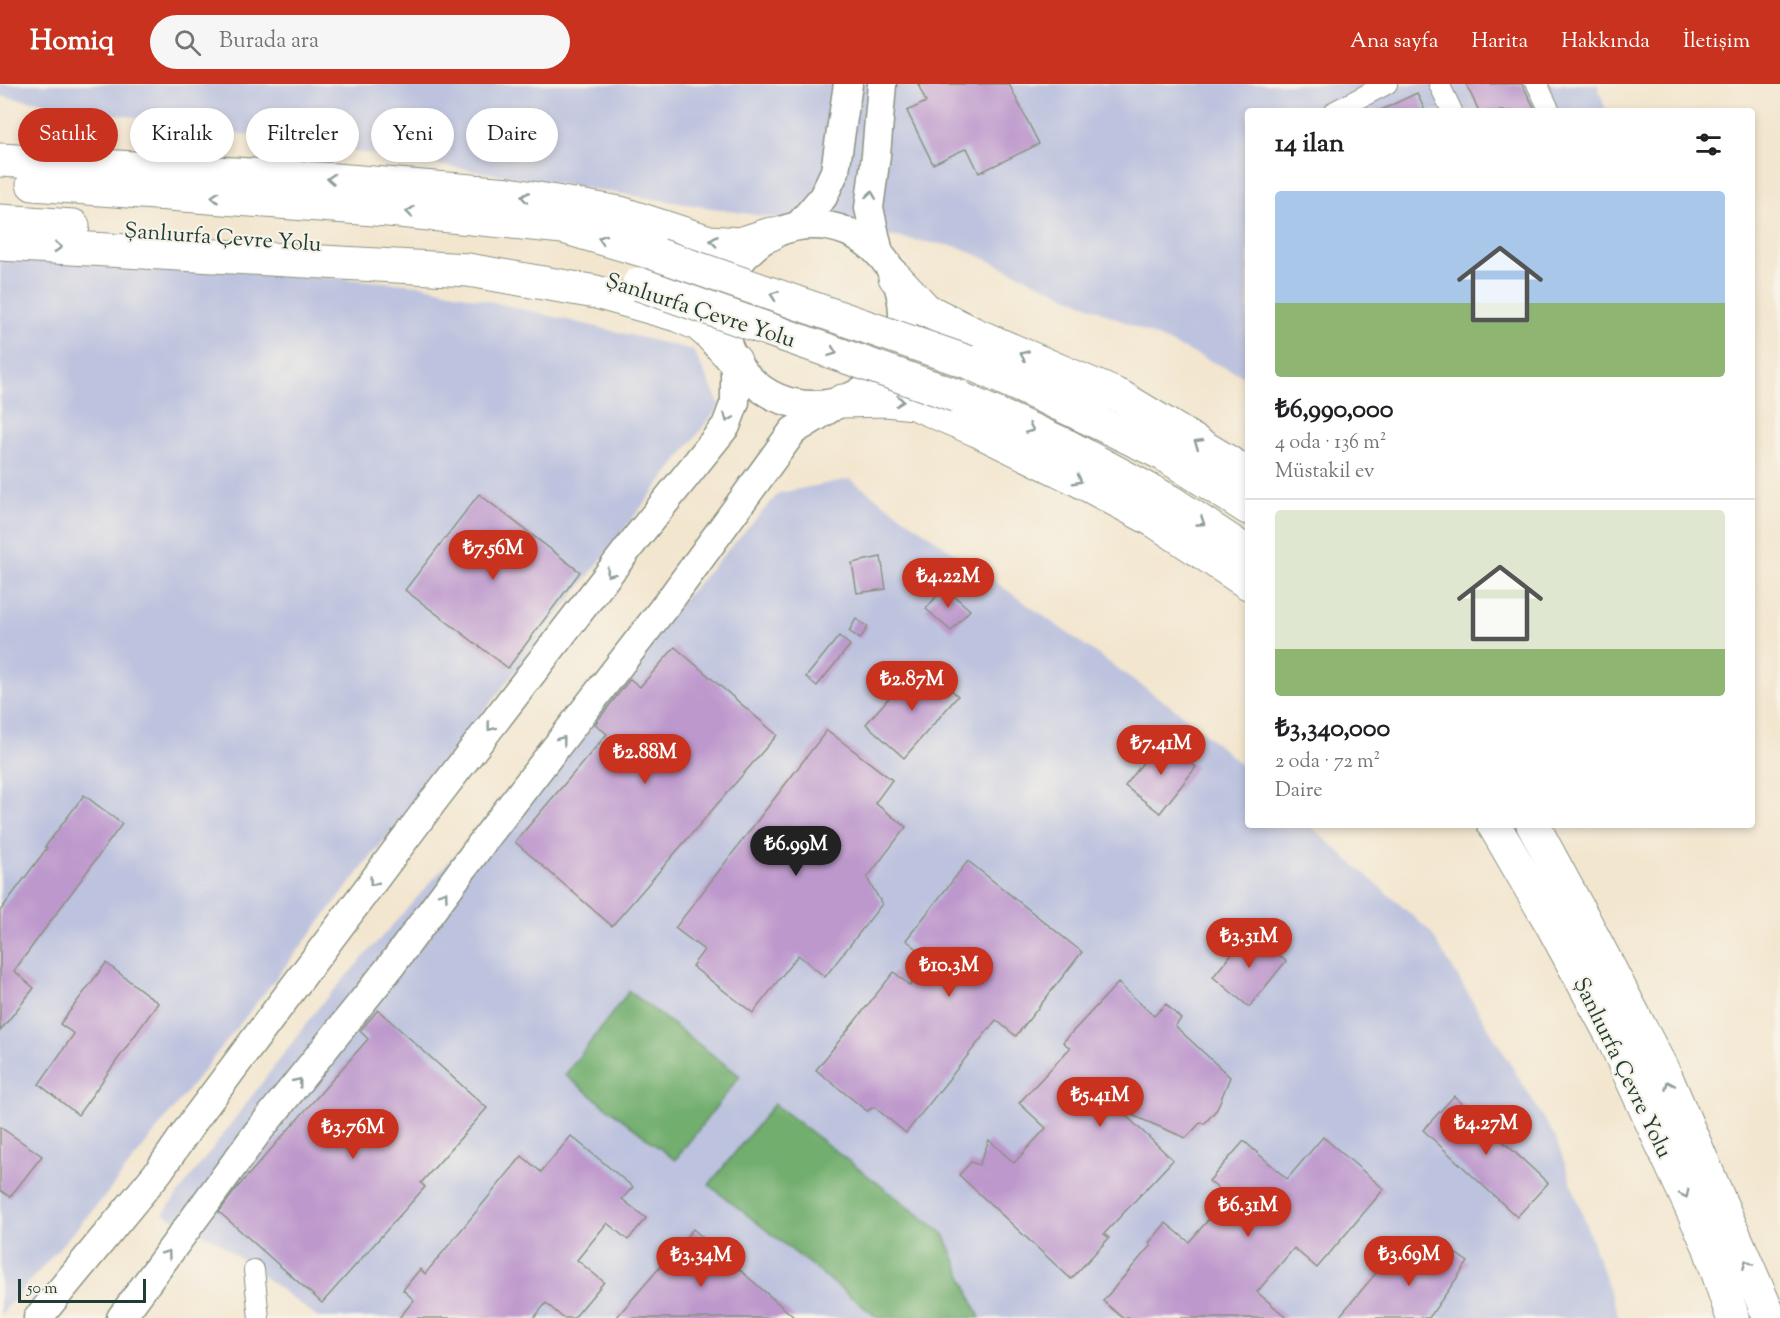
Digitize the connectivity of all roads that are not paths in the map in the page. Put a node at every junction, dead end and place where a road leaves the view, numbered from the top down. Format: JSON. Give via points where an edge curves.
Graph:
{"nodes":[{"id":1,"x":848,"y":84,"type":"edge"},
{"id":2,"x":882,"y":84,"type":"edge"},
{"id":3,"x":1387,"y":84,"type":"edge"},
{"id":4,"x":1439,"y":84,"type":"edge"},
{"id":5,"x":1537,"y":84,"type":"edge"},
{"id":6,"x":1367,"y":88,"type":"edge"},
{"id":7,"x":1343,"y":108,"type":"edge"},
{"id":8,"x":1451,"y":108,"type":"edge"},
{"id":9,"x":1549,"y":108,"type":"edge"},
{"id":10,"x":0,"y":159,"type":"edge"},
{"id":11,"x":0,"y":182,"type":"edge"},
{"id":12,"x":0,"y":221,"type":"edge"},
{"id":13,"x":785,"y":229,"type":"junction"},
{"id":14,"x":0,"y":244,"type":"edge"},
{"id":15,"x":887,"y":265,"type":"junction"},
{"id":16,"x":735,"y":361,"type":"junction"},
{"id":17,"x":842,"y":401,"type":"junction"},
{"id":18,"x":1245,"y":472,"type":"edge"},
{"id":19,"x":1245,"y":506,"type":"edge"},
{"id":20,"x":1245,"y":551,"type":"edge"},
{"id":21,"x":1245,"y":581,"type":"edge"},
{"id":22,"x":1475,"y":828,"type":"edge"},
{"id":23,"x":1496,"y":828,"type":"edge"},
{"id":24,"x":1534,"y":828,"type":"edge"},
{"id":25,"x":1548,"y":828,"type":"edge"},
{"id":26,"x":1567,"y":920,"type":"junction"},
{"id":27,"x":254,"y":1270,"type":"dead end"},
{"id":28,"x":38,"y":1318,"type":"edge"},
{"id":29,"x":121,"y":1318,"type":"edge"},
{"id":30,"x":259,"y":1318,"type":"edge"},
{"id":31,"x":1733,"y":1318,"type":"edge"},
{"id":32,"x":1770,"y":1318,"type":"edge"}],
"edges":[{"from":1,"to":13,"type":"street","via":[[835,171],[823,197]]},
{"from":15,"to":2,"type":"street","one_way":true,"via":[[869,208]]},
{"from":3,"to":6,"type":"street"},
{"from":4,"to":8,"type":"street"},
{"from":5,"to":9,"type":"street"},
{"from":6,"to":7,"type":"street"},
{"from":13,"to":10,"type":"highway","one_way":true,"via":[[740,244],[709,242],[620,213],[509,194]]},
{"from":19,"to":11,"type":"highway","name":"Şanlıurfa Çevre Yolu","one_way":true,"bridge":true,"via":[[1165,456],[968,362],[658,255],[563,227],[388,210]]},
{"from":12,"to":20,"type":"highway","name":"Şanlıurfa Çevre Yolu","one_way":true,"bridge":true,"via":[[456,249],[526,259],[639,284],[957,396],[1067,446],[1171,502]]},
{"from":13,"to":15,"type":"street","via":[[828,225],[856,235]]},
{"from":13,"to":16,"type":"street","via":[[748,251],[731,275],[723,303],[724,333]]},
{"from":14,"to":16,"type":"highway","one_way":true,"via":[[468,270],[596,292],[677,315],[698,324]]},
{"from":15,"to":17,"type":"street","via":[[903,305],[901,336],[889,364],[868,387]]},
{"from":18,"to":15,"type":"highway","one_way":true,"via":[[1121,397],[926,310]]},
{"from":16,"to":17,"type":"street","via":[[755,385],[781,400],[811,406]]},
{"from":16,"to":28,"type":"street","one_way":true,"via":[[735,402],[726,426],[434,800],[159,1171]]},
{"from":17,"to":21,"type":"highway","one_way":true,"via":[[914,403],[977,430],[1155,521]]},
{"from":29,"to":17,"type":"street","one_way":true,"via":[[257,1133],[390,967],[672,597],[793,431]]},
{"from":22,"to":26,"type":"highway"},
{"from":23,"to":26,"type":"highway","name":"Şanlıurfa Çevre Yolu"},
{"from":24,"to":26,"type":"highway","name":"Şanlıurfa Çevre Yolu"},
{"from":25,"to":26,"type":"highway"},
{"from":26,"to":31,"type":"highway","name":"Şanlıurfa Çevre Yolu","one_way":true,"via":[[1611,1034],[1709,1246]]},
{"from":32,"to":26,"type":"highway","name":"Şanlıurfa Çevre Yolu","one_way":true,"via":[[1666,1077]]},
{"from":27,"to":30,"type":"street"}]}
